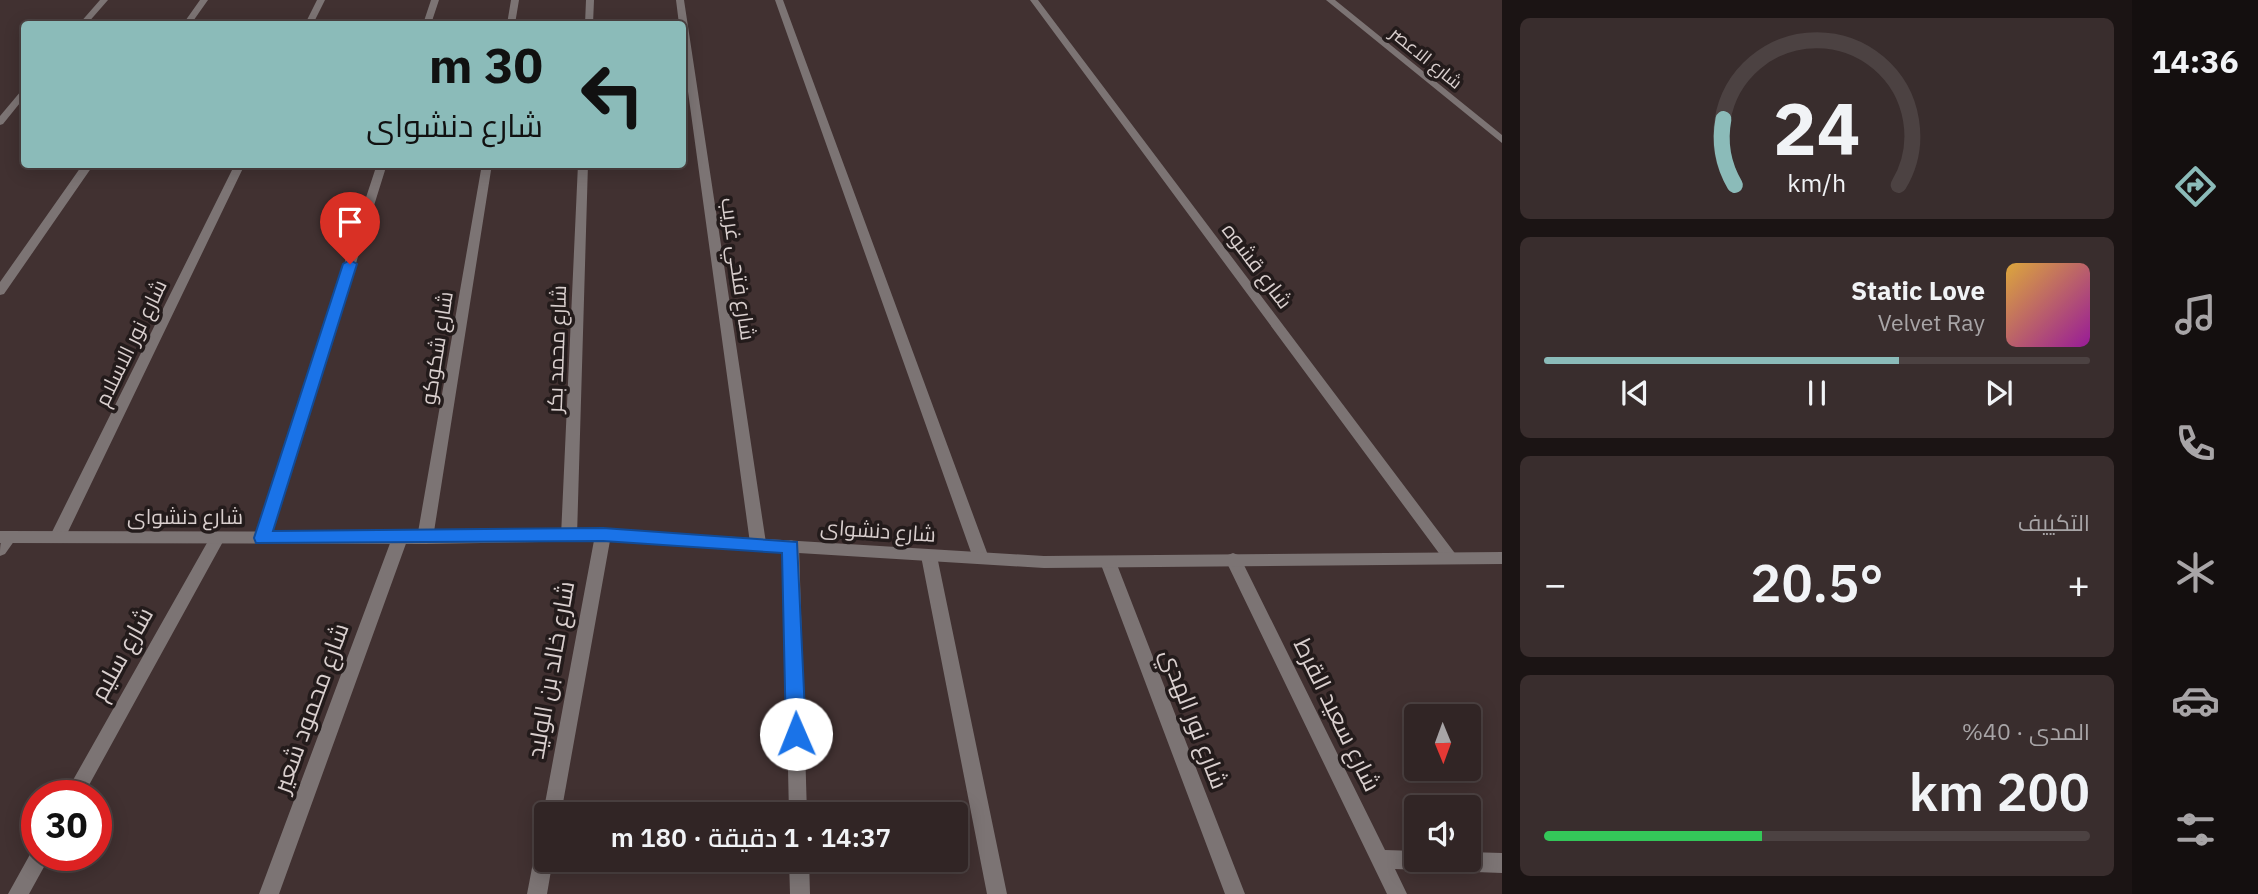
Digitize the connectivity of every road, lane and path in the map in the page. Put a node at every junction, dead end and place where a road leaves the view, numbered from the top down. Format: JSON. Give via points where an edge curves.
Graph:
{"nodes":[{"id":1,"x":104,"y":0,"type":"edge"},
{"id":2,"x":204,"y":0,"type":"edge"},
{"id":3,"x":321,"y":0,"type":"edge"},
{"id":4,"x":435,"y":0,"type":"edge"},
{"id":5,"x":515,"y":0,"type":"edge"},
{"id":6,"x":590,"y":0,"type":"edge"},
{"id":7,"x":680,"y":0,"type":"edge"},
{"id":8,"x":779,"y":0,"type":"edge"},
{"id":9,"x":1034,"y":0,"type":"edge"},
{"id":10,"x":1330,"y":0,"type":"edge"},
{"id":11,"x":86,"y":21,"type":"edge"},
{"id":12,"x":189,"y":21,"type":"edge"},
{"id":13,"x":310,"y":21,"type":"edge"},
{"id":14,"x":428,"y":21,"type":"edge"},
{"id":15,"x":512,"y":21,"type":"edge"},
{"id":16,"x":589,"y":21,"type":"edge"},
{"id":17,"x":683,"y":21,"type":"edge"},
{"id":18,"x":686,"y":42,"type":"edge"},
{"id":19,"x":21,"y":97,"type":"edge"},
{"id":20,"x":0,"y":122,"type":"edge"},
{"id":21,"x":1502,"y":140,"type":"edge"},
{"id":22,"x":86,"y":168,"type":"edge"},
{"id":23,"x":238,"y":168,"type":"edge"},
{"id":24,"x":381,"y":168,"type":"edge"},
{"id":25,"x":486,"y":168,"type":"edge"},
{"id":26,"x":583,"y":168,"type":"edge"},
{"id":27,"x":0,"y":291,"type":"edge"},
{"id":28,"x":603,"y":535,"type":"junction"},
{"id":29,"x":569,"y":536,"type":"junction"},
{"id":30,"x":57,"y":538,"type":"junction"},
{"id":31,"x":217,"y":538,"type":"junction"},
{"id":32,"x":262,"y":538,"type":"junction"},
{"id":33,"x":400,"y":538,"type":"junction"},
{"id":34,"x":425,"y":538,"type":"junction"},
{"id":35,"x":3,"y":542,"type":"edge"},
{"id":36,"x":758,"y":543,"type":"junction"},
{"id":37,"x":791,"y":546,"type":"junction"},
{"id":38,"x":929,"y":556,"type":"junction"},
{"id":39,"x":1449,"y":556,"type":"junction"},
{"id":40,"x":981,"y":558,"type":"junction"},
{"id":41,"x":1502,"y":558,"type":"edge"},
{"id":42,"x":1233,"y":559,"type":"junction"},
{"id":43,"x":1108,"y":562,"type":"junction"},
{"id":44,"x":82,"y":780,"type":"edge"},
{"id":45,"x":554,"y":802,"type":"edge"},
{"id":46,"x":798,"y":802,"type":"edge"},
{"id":47,"x":1380,"y":859,"type":"junction"},
{"id":48,"x":1502,"y":863,"type":"edge"},
{"id":49,"x":31,"y":871,"type":"edge"},
{"id":50,"x":541,"y":872,"type":"edge"},
{"id":51,"x":799,"y":872,"type":"edge"},
{"id":52,"x":18,"y":894,"type":"edge"},
{"id":53,"x":269,"y":894,"type":"edge"},
{"id":54,"x":537,"y":894,"type":"edge"},
{"id":55,"x":800,"y":894,"type":"edge"},
{"id":56,"x":997,"y":894,"type":"edge"},
{"id":57,"x":1235,"y":894,"type":"edge"},
{"id":58,"x":1397,"y":894,"type":"edge"}],
"edges":[{"from":1,"to":11,"type":"street"},
{"from":2,"to":12,"type":"street"},
{"from":3,"to":13,"type":"street"},
{"from":4,"to":14,"type":"street"},
{"from":5,"to":15,"type":"street"},
{"from":6,"to":16,"type":"street"},
{"from":7,"to":17,"type":"street","name":"شارع فتحي غريب"},
{"from":8,"to":40,"type":"street"},
{"from":9,"to":39,"type":"street","name":"شارع قشوه"},
{"from":10,"to":21,"type":"street","name":"شارع الاعصر"},
{"from":18,"to":36,"type":"street","name":"شارع فتحي غريب"},
{"from":19,"to":20,"type":"street"},
{"from":22,"to":27,"type":"street"},
{"from":23,"to":30,"type":"street","name":"شارع نور الاسلام"},
{"from":24,"to":32,"type":"street"},
{"from":25,"to":34,"type":"street","name":"شارع شكوكو"},
{"from":26,"to":29,"type":"street","name":"شارع محمد بكر"},
{"from":28,"to":29,"type":"street","name":"شارع دنشواى"},
{"from":28,"to":36,"type":"street","name":"شارع دنشواى"},
{"from":28,"to":45,"type":"street","name":"شارع خالد بن الوليد"},
{"from":29,"to":34,"type":"street","name":"شارع دنشواى"},
{"from":30,"to":31,"type":"street","name":"شارع دنشواى"},
{"from":30,"to":35,"type":"street","name":"شارع دنشواى"},
{"from":31,"to":32,"type":"street","name":"شارع دنشواى"},
{"from":31,"to":44,"type":"street","name":"شارع سليم"},
{"from":32,"to":33,"type":"street","name":"شارع دنشواى"},
{"from":33,"to":34,"type":"street","name":"شارع دنشواى"},
{"from":33,"to":53,"type":"street","name":"شارع محمود شعير"},
{"from":36,"to":37,"type":"street","name":"شارع دنشواى"},
{"from":37,"to":38,"type":"street","name":"شارع دنشواى"},
{"from":37,"to":46,"type":"street"},
{"from":38,"to":40,"type":"street","name":"شارع دنشواى"},
{"from":38,"to":56,"type":"street"},
{"from":39,"to":41,"type":"street","name":"شارع دنشواى"},
{"from":39,"to":42,"type":"street","name":"شارع دنشواى"},
{"from":40,"to":43,"type":"street","name":"شارع دنشواى"},
{"from":42,"to":43,"type":"street","name":"شارع دنشواى"},
{"from":42,"to":47,"type":"street","name":"شارع سعيد القرط"},
{"from":43,"to":57,"type":"street","name":"شارع نور الهدي"},
{"from":47,"to":48,"type":"street"},
{"from":47,"to":58,"type":"street","name":"شارع سعيد القرط"},
{"from":49,"to":52,"type":"street"},
{"from":50,"to":54,"type":"street"},
{"from":51,"to":55,"type":"street"}]}
